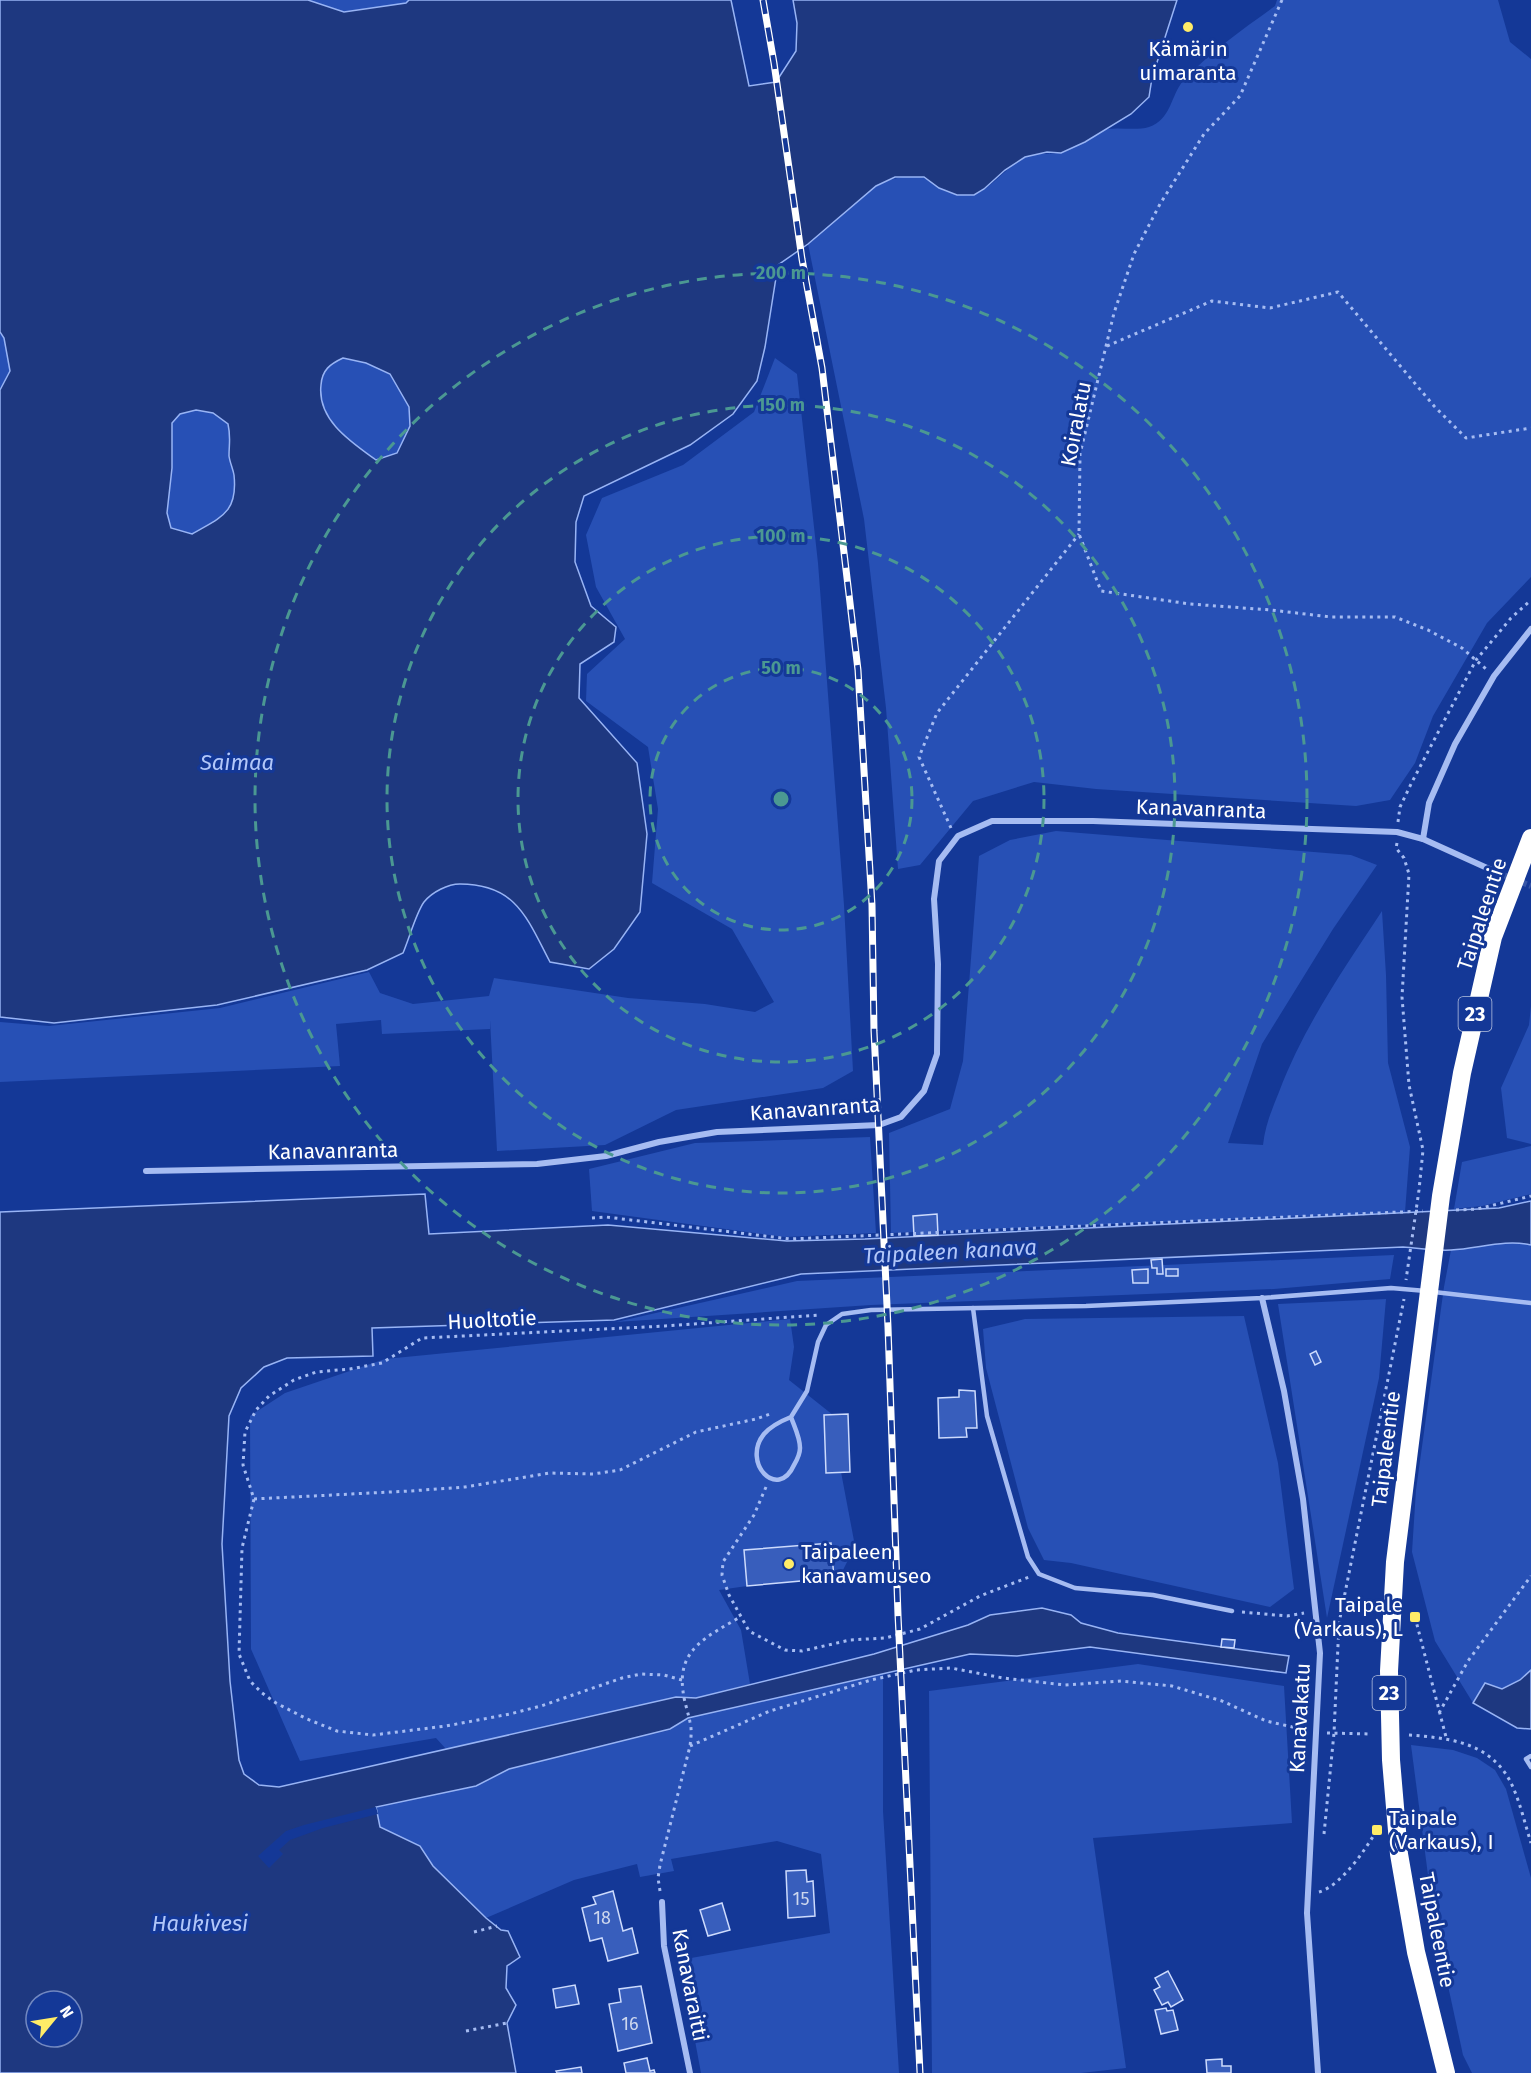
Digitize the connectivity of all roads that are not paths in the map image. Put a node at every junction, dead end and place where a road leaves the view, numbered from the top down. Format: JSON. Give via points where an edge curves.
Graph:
{"nodes":[{"id":1,"x":1531,"y":629,"type":"edge"},
{"id":2,"x":1423,"y":838,"type":"junction"},
{"id":3,"x":1531,"y":838,"type":"edge"},
{"id":4,"x":1496,"y":872,"type":"tunnel mouth"},
{"id":5,"x":146,"y":1171,"type":"dead end"},
{"id":6,"x":1262,"y":1298,"type":"junction"},
{"id":7,"x":1531,"y":1303,"type":"edge"},
{"id":8,"x":973,"y":1308,"type":"junction"},
{"id":9,"x":791,"y":1417,"type":"junction"},
{"id":10,"x":1232,"y":1611,"type":"road end"},
{"id":11,"x":1531,"y":1756,"type":"edge"},
{"id":12,"x":1531,"y":1767,"type":"edge"},
{"id":13,"x":662,"y":1902,"type":"road end"},
{"id":14,"x":690,"y":2073,"type":"edge"},
{"id":15,"x":1318,"y":2073,"type":"edge"},
{"id":16,"x":1446,"y":2073,"type":"edge"}],
"edges":[{"from":1,"to":2,"type":"street","via":[[1494,676],[1455,744],[1429,803]]},
{"from":2,"to":4,"type":"street","name":"Kanavanranta"},
{"from":2,"to":5,"type":"street","name":"Kanavanranta","via":[[1397,832],[1093,821],[992,821],[958,836],[939,861],[934,899],[937,1054],[924,1091],[900,1117],[879,1125],[717,1132],[606,1156],[537,1164]]},
{"from":3,"to":16,"type":"highway","name":"Taipaleentie","number":"23","via":[[1493,937],[1436,1204],[1395,1562],[1389,1671],[1399,1854],[1416,1952]]},
{"from":6,"to":7,"type":"lane","via":[[1391,1288]]},
{"from":6,"to":8,"type":"lane"},
{"from":6,"to":15,"type":"street","name":"Kanavakatu","via":[[1303,1499],[1320,1653],[1307,1913]]},
{"from":8,"to":9,"type":"lane","via":[[842,1314],[826,1326],[818,1342],[807,1391]]},
{"from":8,"to":10,"type":"lane","via":[[987,1416],[1028,1557],[1039,1574],[1075,1588],[1154,1595]]},
{"from":9,"to":9,"type":"lane","via":[[800,1448],[797,1459],[786,1477],[770,1479],[760,1471],[755,1459],[758,1449],[763,1435]]},
{"from":11,"to":12,"type":"lane","via":[[1526,1759]]},
{"from":13,"to":14,"type":"street","name":"Kanavaraitti","via":[[664,1946]]}]}
